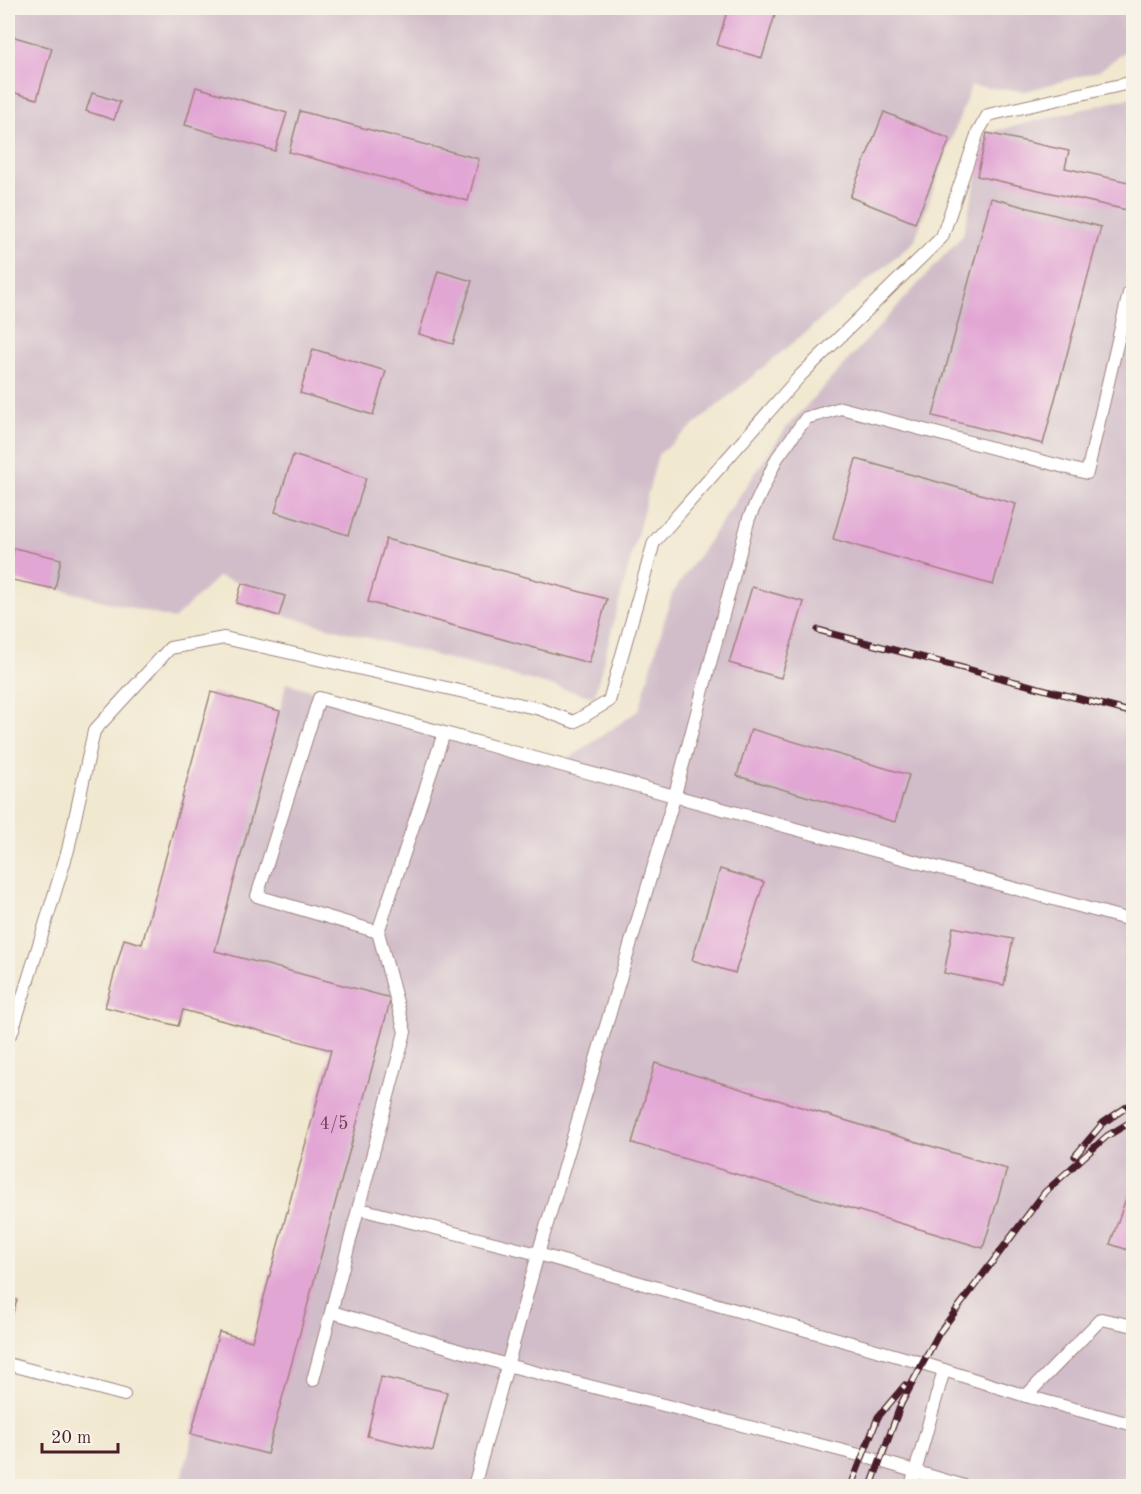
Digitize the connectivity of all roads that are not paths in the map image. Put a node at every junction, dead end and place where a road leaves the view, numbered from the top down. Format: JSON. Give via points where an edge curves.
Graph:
{"nodes":[{"id":1,"x":1134,"y":82,"type":"edge"},
{"id":2,"x":1129,"y":293,"type":"dead end"},
{"id":3,"x":444,"y":734,"type":"junction"},
{"id":4,"x":674,"y":798,"type":"junction"},
{"id":5,"x":1134,"y":921,"type":"edge"},
{"id":6,"x":378,"y":932,"type":"junction"},
{"id":7,"x":8,"y":1036,"type":"edge"},
{"id":8,"x":360,"y":1209,"type":"junction"},
{"id":9,"x":538,"y":1254,"type":"junction"},
{"id":10,"x":332,"y":1312,"type":"junction"},
{"id":11,"x":1134,"y":1326,"type":"edge"},
{"id":12,"x":8,"y":1364,"type":"edge"},
{"id":13,"x":507,"y":1365,"type":"junction"},
{"id":14,"x":944,"y":1370,"type":"junction"},
{"id":15,"x":313,"y":1380,"type":"dead end"},
{"id":16,"x":124,"y":1395,"type":"dead end"},
{"id":17,"x":1026,"y":1396,"type":"junction"},
{"id":18,"x":1134,"y":1425,"type":"edge"},
{"id":19,"x":915,"y":1473,"type":"junction"},
{"id":20,"x":474,"y":1486,"type":"edge"},
{"id":21,"x":911,"y":1486,"type":"edge"},
{"id":22,"x":964,"y":1486,"type":"edge"}],
"edges":[{"from":1,"to":7,"type":"lane","via":[[988,115],[978,132],[942,237],[800,376],[654,542],[609,701],[574,722],[540,709],[225,638],[170,648],[94,731],[68,850]]},
{"from":2,"to":4,"type":"lane","via":[[1088,472],[842,408],[806,418],[777,458],[749,518]]},
{"from":3,"to":4,"type":"lane"},
{"from":3,"to":6,"type":"lane"},
{"from":3,"to":6,"type":"lane","via":[[318,698],[257,896]]},
{"from":4,"to":5,"type":"lane"},
{"from":4,"to":9,"type":"lane"},
{"from":6,"to":8,"type":"lane","via":[[405,1032]]},
{"from":8,"to":9,"type":"lane"},
{"from":8,"to":10,"type":"lane"},
{"from":9,"to":13,"type":"lane"},
{"from":9,"to":14,"type":"lane"},
{"from":10,"to":13,"type":"lane"},
{"from":10,"to":15,"type":"lane"},
{"from":11,"to":17,"type":"lane","via":[[1101,1319]]},
{"from":12,"to":16,"type":"lane"},
{"from":13,"to":19,"type":"lane","via":[[863,1456]]},
{"from":13,"to":20,"type":"lane"},
{"from":14,"to":17,"type":"lane"},
{"from":14,"to":19,"type":"lane"},
{"from":17,"to":18,"type":"lane"},
{"from":19,"to":21,"type":"lane"},
{"from":19,"to":22,"type":"lane"}]}
